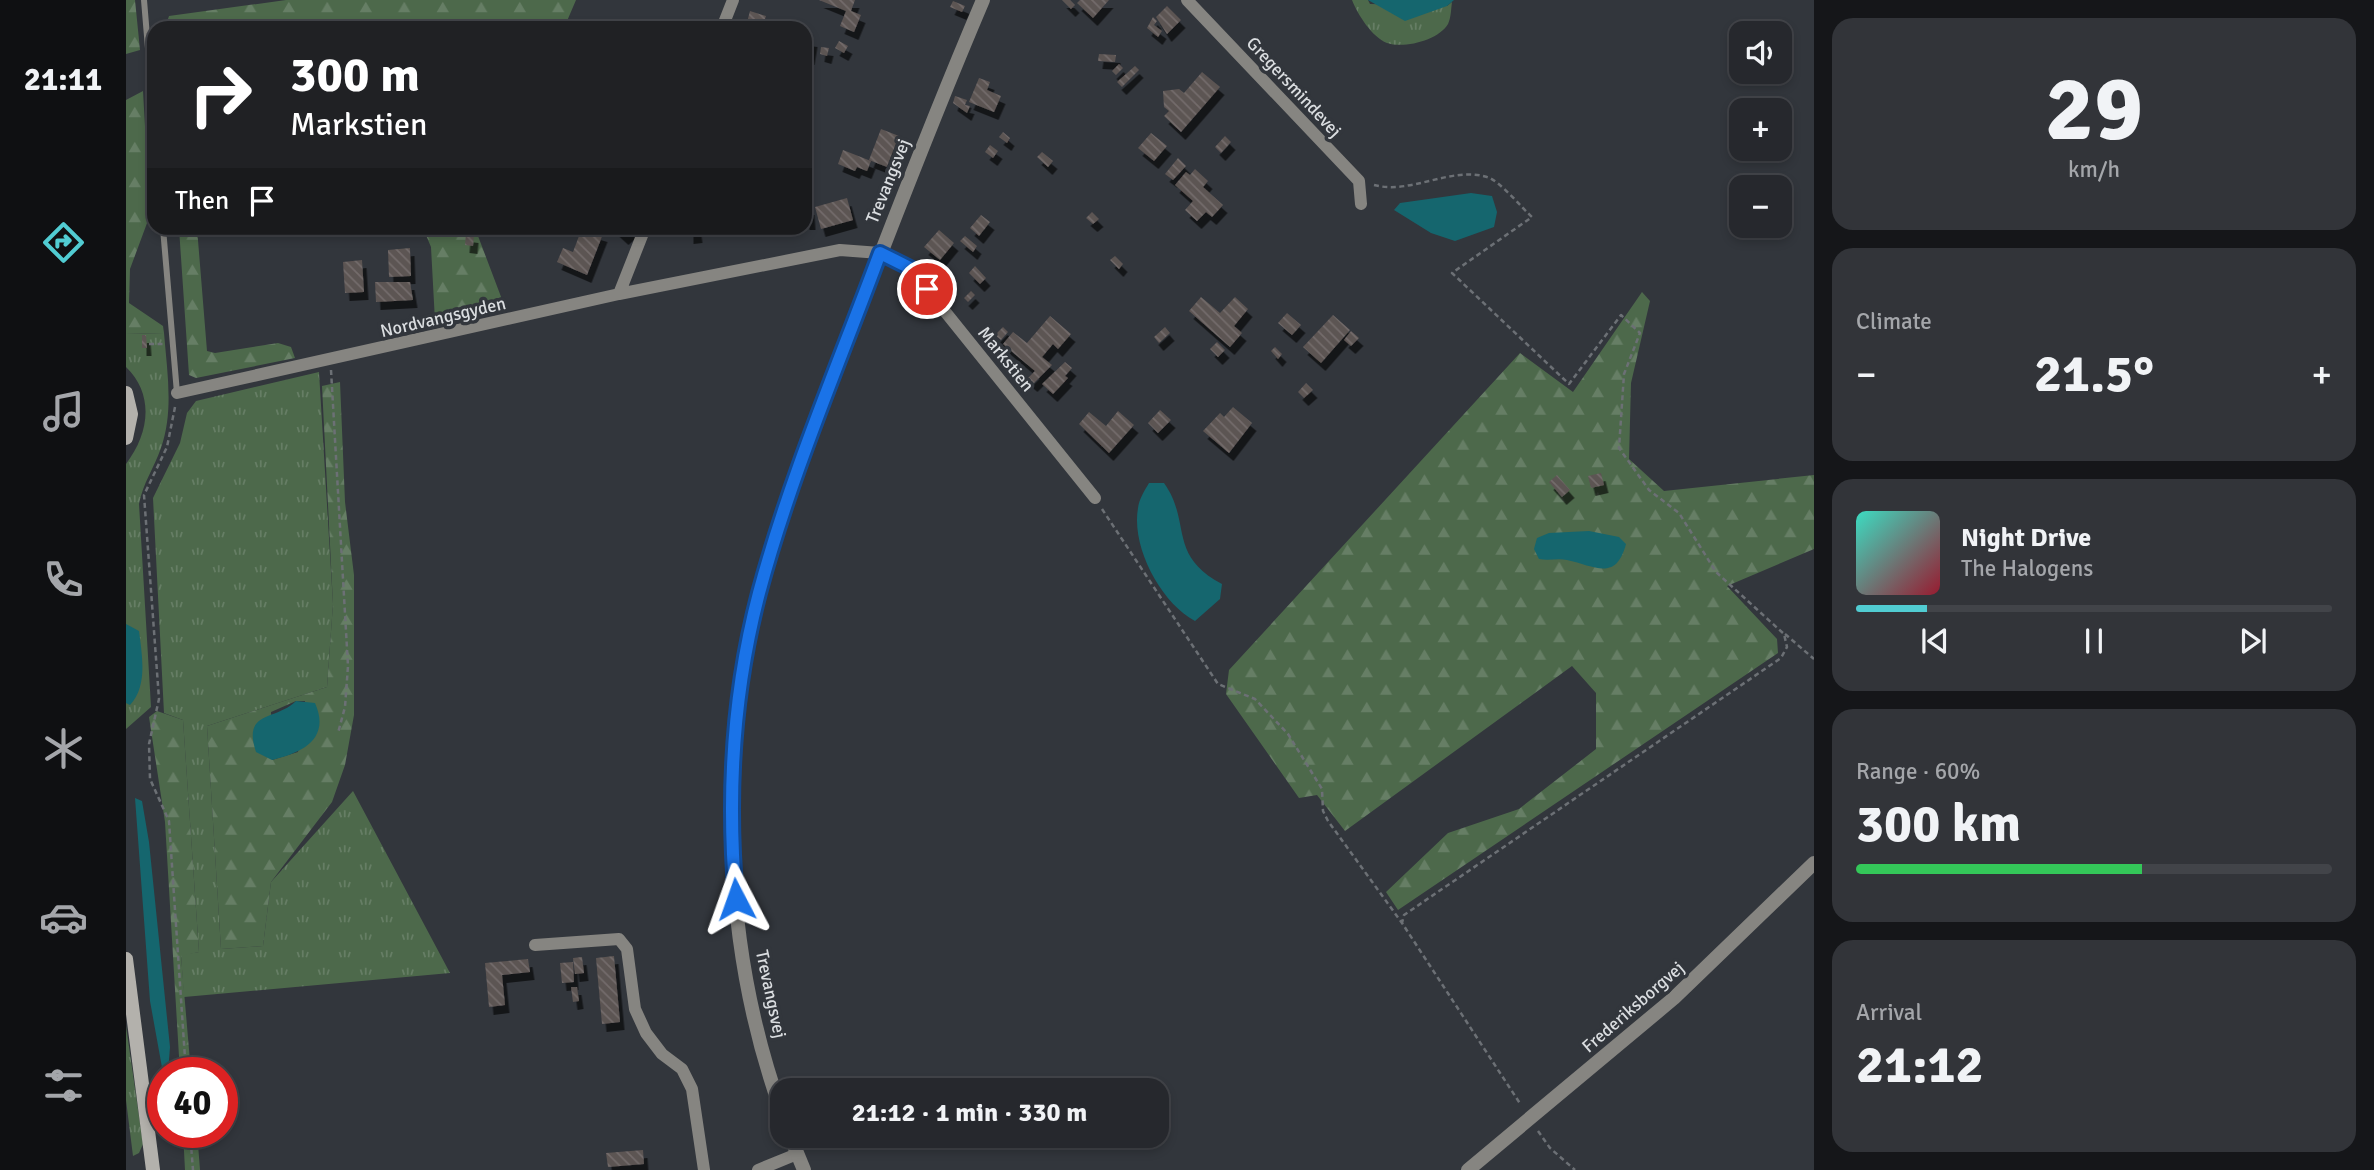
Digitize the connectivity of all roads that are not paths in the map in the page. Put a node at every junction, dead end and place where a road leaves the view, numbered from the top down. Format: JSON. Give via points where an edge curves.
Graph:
{"nodes":[{"id":1,"x":144,"y":0,"type":"edge"},
{"id":2,"x":733,"y":0,"type":"edge"},
{"id":3,"x":983,"y":0,"type":"edge"},
{"id":4,"x":1187,"y":0,"type":"edge"},
{"id":5,"x":725,"y":21,"type":"edge"},
{"id":6,"x":147,"y":36,"type":"edge"},
{"id":7,"x":1361,"y":204,"type":"dead end"},
{"id":8,"x":164,"y":235,"type":"edge"},
{"id":9,"x":642,"y":235,"type":"edge"},
{"id":10,"x":880,"y":253,"type":"junction"},
{"id":11,"x":619,"y":294,"type":"junction"},
{"id":12,"x":126,"y":393,"type":"edge"},
{"id":13,"x":177,"y":393,"type":"joint"},
{"id":14,"x":126,"y":438,"type":"edge"},
{"id":15,"x":1095,"y":498,"type":"road end"},
{"id":16,"x":1814,"y":863,"type":"edge"},
{"id":17,"x":536,"y":945,"type":"dead end"},
{"id":18,"x":126,"y":959,"type":"edge"},
{"id":19,"x":772,"y":1078,"type":"edge"},
{"id":20,"x":795,"y":1148,"type":"edge"},
{"id":21,"x":797,"y":1154,"type":"junction"},
{"id":22,"x":153,"y":1170,"type":"edge"},
{"id":23,"x":704,"y":1170,"type":"edge"},
{"id":24,"x":758,"y":1170,"type":"edge"},
{"id":25,"x":804,"y":1170,"type":"edge"},
{"id":26,"x":1468,"y":1170,"type":"edge"}],
"edges":[{"from":1,"to":6,"type":"lane"},
{"from":2,"to":5,"type":"street"},
{"from":3,"to":10,"type":"street","name":"Trevangsvej"},
{"from":4,"to":7,"type":"street","name":"Gregersmindevej","via":[[1359,181]]},
{"from":8,"to":13,"type":"lane"},
{"from":9,"to":11,"type":"street"},
{"from":10,"to":11,"type":"street","name":"Nordvangsgyden","via":[[839,250]]},
{"from":10,"to":15,"type":"street","name":"Markstien","via":[[910,268]]},
{"from":10,"to":19,"type":"street","name":"Trevangsvej","via":[[776,533],[758,596],[736,719],[732,809],[740,949]]},
{"from":11,"to":13,"type":"street","name":"Nordvangsgyden"},
{"from":12,"to":14,"type":"main road","via":[[131,414]]},
{"from":16,"to":26,"type":"street","name":"Frederiksborgvej","via":[[1674,998]]},
{"from":17,"to":23,"type":"street","via":[[619,939],[627,949],[635,1009],[646,1033],[662,1054],[682,1069],[692,1088]]},
{"from":18,"to":22,"type":"main road"},
{"from":20,"to":21,"type":"street"},
{"from":21,"to":24,"type":"street"},
{"from":21,"to":25,"type":"street"}]}
